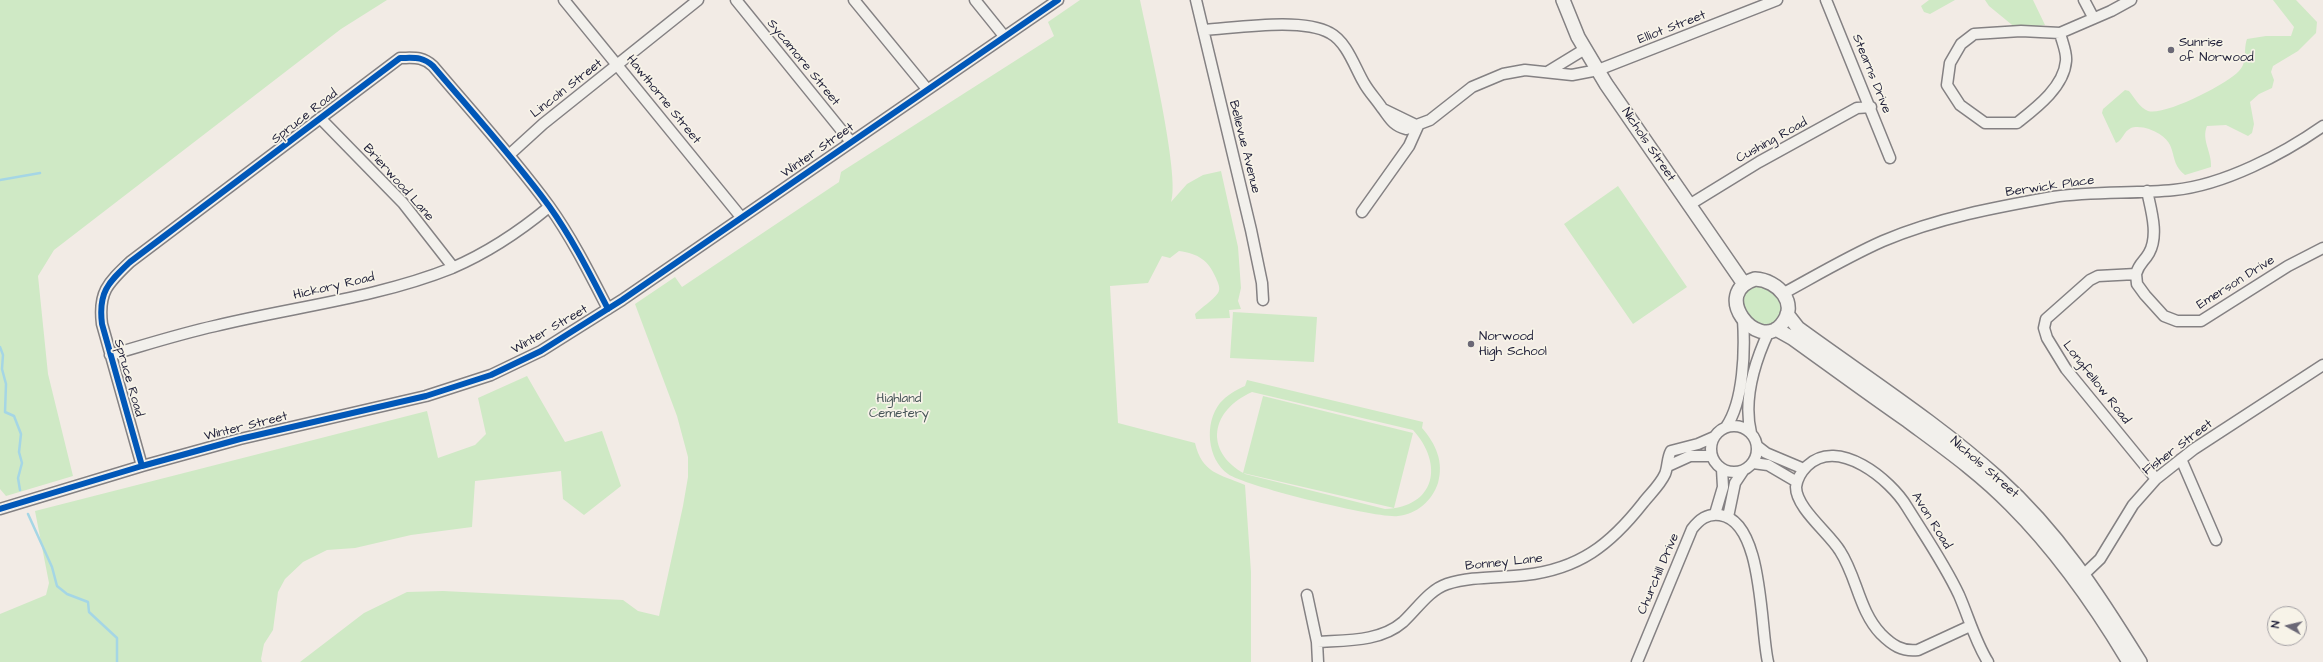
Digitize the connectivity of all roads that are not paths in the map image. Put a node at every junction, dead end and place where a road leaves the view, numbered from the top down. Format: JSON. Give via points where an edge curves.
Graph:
{"nodes":[{"id":1,"x":564,"y":0,"type":"edge"},
{"id":2,"x":698,"y":0,"type":"edge"},
{"id":3,"x":736,"y":0,"type":"edge"},
{"id":4,"x":854,"y":0,"type":"edge"},
{"id":5,"x":974,"y":0,"type":"edge"},
{"id":6,"x":1196,"y":0,"type":"edge"},
{"id":7,"x":1563,"y":0,"type":"edge"},
{"id":8,"x":1778,"y":0,"type":"edge"},
{"id":9,"x":1826,"y":0,"type":"edge"},
{"id":10,"x":2084,"y":0,"type":"edge"},
{"id":11,"x":2130,"y":0,"type":"edge"},
{"id":12,"x":1052,"y":2,"type":"edge"},
{"id":13,"x":2093,"y":17,"type":"junction"},
{"id":14,"x":1203,"y":30,"type":"junction"},
{"id":15,"x":2060,"y":33,"type":"junction"},
{"id":16,"x":1004,"y":36,"type":"junction"},
{"id":17,"x":1585,"y":49,"type":"junction"},
{"id":18,"x":619,"y":65,"type":"junction"},
{"id":19,"x":1598,"y":70,"type":"junction"},
{"id":20,"x":1549,"y":71,"type":"junction"},
{"id":21,"x":928,"y":89,"type":"junction"},
{"id":22,"x":1871,"y":107,"type":"junction"},
{"id":23,"x":320,"y":118,"type":"junction"},
{"id":24,"x":1418,"y":126,"type":"junction"},
{"id":25,"x":2323,"y":126,"type":"edge"},
{"id":26,"x":851,"y":142,"type":"junction"},
{"id":27,"x":509,"y":155,"type":"junction"},
{"id":28,"x":1890,"y":158,"type":"dead end"},
{"id":29,"x":2147,"y":192,"type":"junction"},
{"id":30,"x":1689,"y":205,"type":"junction"},
{"id":31,"x":549,"y":207,"type":"junction"},
{"id":32,"x":1362,"y":212,"type":"dead end"},
{"id":33,"x":741,"y":218,"type":"junction"},
{"id":34,"x":2323,"y":248,"type":"edge"},
{"id":35,"x":453,"y":267,"type":"junction"},
{"id":36,"x":2136,"y":274,"type":"junction"},
{"id":37,"x":1744,"y":284,"type":"junction"},
{"id":38,"x":1784,"y":293,"type":"junction"},
{"id":39,"x":1263,"y":300,"type":"dead end"},
{"id":40,"x":608,"y":309,"type":"junction"},
{"id":41,"x":1787,"y":314,"type":"junction"},
{"id":42,"x":1743,"y":319,"type":"junction"},
{"id":43,"x":1773,"y":330,"type":"junction"},
{"id":44,"x":110,"y":355,"type":"junction"},
{"id":45,"x":2323,"y":365,"type":"edge"},
{"id":46,"x":1726,"y":427,"type":"junction"},
{"id":47,"x":1751,"y":433,"type":"junction"},
{"id":48,"x":1936,"y":435,"type":"junction"},
{"id":49,"x":1714,"y":437,"type":"junction"},
{"id":50,"x":1757,"y":446,"type":"junction"},
{"id":51,"x":1712,"y":456,"type":"junction"},
{"id":52,"x":2181,"y":459,"type":"junction"},
{"id":53,"x":1753,"y":463,"type":"junction"},
{"id":54,"x":142,"y":466,"type":"junction"},
{"id":55,"x":1668,"y":466,"type":"junction"},
{"id":56,"x":1722,"y":469,"type":"junction"},
{"id":57,"x":1804,"y":469,"type":"junction"},
{"id":58,"x":1743,"y":471,"type":"junction"},
{"id":59,"x":2156,"y":479,"type":"junction"},
{"id":60,"x":1797,"y":482,"type":"junction"},
{"id":61,"x":0,"y":509,"type":"edge"},
{"id":62,"x":1722,"y":515,"type":"junction"},
{"id":63,"x":2216,"y":540,"type":"dead end"},
{"id":64,"x":2081,"y":578,"type":"junction"},
{"id":65,"x":1307,"y":595,"type":"dead end"},
{"id":66,"x":1970,"y":626,"type":"junction"},
{"id":67,"x":1317,"y":642,"type":"junction"},
{"id":68,"x":1318,"y":662,"type":"edge"},
{"id":69,"x":1637,"y":662,"type":"edge"},
{"id":70,"x":1768,"y":662,"type":"edge"},
{"id":71,"x":1988,"y":662,"type":"edge"},
{"id":72,"x":2129,"y":662,"type":"edge"},
{"id":73,"x":2140,"y":662,"type":"edge"}],
"edges":[{"from":1,"to":18,"type":"street","name":"Hawthorne Street"},
{"from":2,"to":18,"type":"street","name":"Lincoln Street"},
{"from":3,"to":26,"type":"street","name":"Sycamore Street"},
{"from":4,"to":21,"type":"street"},
{"from":5,"to":16,"type":"street"},
{"from":6,"to":14,"type":"street","name":"Bellevue Avenue"},
{"from":7,"to":17,"type":"main road","name":"Nichols Street"},
{"from":8,"to":19,"type":"street","name":"Elliot Street"},
{"from":9,"to":22,"type":"street","name":"Stearns Drive"},
{"from":10,"to":13,"type":"street"},
{"from":11,"to":13,"type":"street","via":[[2111,11]]},
{"from":12,"to":16,"type":"street","name":"Winter Street"},
{"from":13,"to":15,"type":"street"},
{"from":14,"to":24,"type":"street","via":[[1294,25],[1332,33],[1343,45],[1383,109]]},
{"from":14,"to":39,"type":"street","name":"Bellevue Avenue","via":[[1251,230]]},
{"from":15,"to":15,"type":"street","via":[[1974,34],[1961,44],[1950,63],[1947,85],[1960,105],[1985,123],[2017,123],[2037,106],[2061,78],[2066,60]]},
{"from":16,"to":21,"type":"street","name":"Winter Street"},
{"from":17,"to":19,"type":"main road","name":"Nichols Street"},
{"from":17,"to":20,"type":"street"},
{"from":18,"to":27,"type":"street","name":"Lincoln Street"},
{"from":18,"to":33,"type":"street","name":"Hawthorne Street"},
{"from":19,"to":20,"type":"street","name":"Elliot Street","via":[[1572,75]]},
{"from":19,"to":30,"type":"main road","name":"Nichols Street"},
{"from":20,"to":24,"type":"street","name":"Elliot Street","via":[[1515,71],[1492,78],[1472,87],[1430,120]]},
{"from":21,"to":26,"type":"street","name":"Winter Street"},
{"from":22,"to":28,"type":"street","name":"Stearns Drive"},
{"from":22,"to":30,"type":"street","name":"Cushing Road","via":[[1857,108],[1759,162]]},
{"from":23,"to":27,"type":"street","name":"Spruce Road","via":[[400,58],[417,57],[425,59],[433,66]]},
{"from":23,"to":35,"type":"street","name":"Brierwood Lane","via":[[402,203]]},
{"from":23,"to":44,"type":"street","name":"Spruce Road","via":[[130,262],[107,283],[100,307]]},
{"from":24,"to":32,"type":"street","via":[[1409,146]]},
{"from":25,"to":29,"type":"street","name":"Berwick Place","via":[[2292,148],[2244,171],[2176,190]]},
{"from":26,"to":33,"type":"street","name":"Winter Street"},
{"from":27,"to":31,"type":"street","name":"Spruce Road"},
{"from":29,"to":36,"type":"street","via":[[2153,217],[2154,239],[2149,254],[2138,265]]},
{"from":29,"to":38,"type":"street","name":"Berwick Place","via":[[2087,193],[2054,197],[1937,223],[1869,248]]},
{"from":30,"to":37,"type":"main road","name":"Nichols Street"},
{"from":31,"to":35,"type":"street","name":"Hickory Road","via":[[524,228]]},
{"from":31,"to":40,"type":"street","name":"Spruce Road","via":[[588,270]]},
{"from":33,"to":40,"type":"street","name":"Winter Street"},
{"from":34,"to":36,"type":"street","name":"Emerson Drive","via":[[2288,266],[2201,321],[2177,321],[2164,316],[2137,284]]},
{"from":35,"to":44,"type":"street","name":"Hickory Road","via":[[411,283],[214,326]]},
{"from":36,"to":59,"type":"street","name":"Longfellow Road","via":[[2098,276],[2090,280],[2046,319],[2044,328],[2052,349],[2066,369]]},
{"from":37,"to":38,"type":"main road","via":[[1762,279],[1775,284]]},
{"from":37,"to":42,"type":"main road","via":[[1736,301]]},
{"from":38,"to":41,"type":"main road","via":[[1788,304]]},
{"from":40,"to":54,"type":"street","name":"Winter Street","via":[[541,351],[491,375],[457,387],[240,439]]},
{"from":41,"to":43,"type":"main road","via":[[1783,324]]},
{"from":41,"to":48,"type":"main road","name":"Nichols Street","via":[[1798,328]]},
{"from":42,"to":43,"type":"main road","via":[[1753,328]]},
{"from":42,"to":46,"type":"street","via":[[1740,384],[1732,417]]},
{"from":43,"to":47,"type":"street","via":[[1759,357],[1750,393],[1748,414]]},
{"from":43,"to":48,"type":"main road","name":"Nichols Street","via":[[1792,338]]},
{"from":44,"to":54,"type":"street","name":"Spruce Road"},
{"from":45,"to":52,"type":"street","name":"Fisher Street"},
{"from":46,"to":47,"type":"street","via":[[1739,426]]},
{"from":46,"to":49,"type":"street"},
{"from":47,"to":50,"type":"street"},
{"from":48,"to":64,"type":"main road","name":"Nichols Street","via":[[1982,464],[2013,493],[2054,537]]},
{"from":49,"to":51,"type":"street","via":[[1711,446]]},
{"from":49,"to":55,"type":"street","name":"Bonney Lane","via":[[1671,451]]},
{"from":50,"to":53,"type":"street"},
{"from":50,"to":57,"type":"street","via":[[1766,453]]},
{"from":51,"to":55,"type":"street","via":[[1690,456]]},
{"from":51,"to":56,"type":"street"},
{"from":52,"to":59,"type":"street","name":"Fisher Street"},
{"from":52,"to":63,"type":"street"},
{"from":53,"to":58,"type":"street"},
{"from":53,"to":60,"type":"street","via":[[1768,465]]},
{"from":54,"to":61,"type":"street","name":"Winter Street"},
{"from":55,"to":67,"type":"street","name":"Bonney Lane","via":[[1662,480],[1629,521],[1601,547],[1577,562],[1547,572],[1446,584],[1424,600],[1403,622],[1379,636]]},
{"from":56,"to":58,"type":"street","via":[[1732,472]]},
{"from":56,"to":62,"type":"street"},
{"from":57,"to":60,"type":"street"},
{"from":57,"to":66,"type":"street","name":"Avon Road","via":[[1822,458],[1844,457],[1861,463],[1891,486],[1904,502],[1953,583]]},
{"from":58,"to":62,"type":"street","via":[[1735,483]]},
{"from":59,"to":64,"type":"street","name":"Fisher Street","via":[[2139,496],[2100,559]]},
{"from":60,"to":66,"type":"street","via":[[1797,492],[1802,505],[1839,550],[1871,620],[1890,642],[1909,651],[1918,650]]},
{"from":62,"to":69,"type":"street","name":"Churchill Drive","via":[[1699,520],[1692,529]]},
{"from":62,"to":70,"type":"street","via":[[1745,536],[1755,565]]},
{"from":64,"to":72,"type":"main road","name":"Nichols Street"},
{"from":64,"to":73,"type":"main road","name":"Nichols Street"},
{"from":65,"to":67,"type":"street"},
{"from":66,"to":71,"type":"street","name":"Avon Road"},
{"from":67,"to":68,"type":"street"}]}
